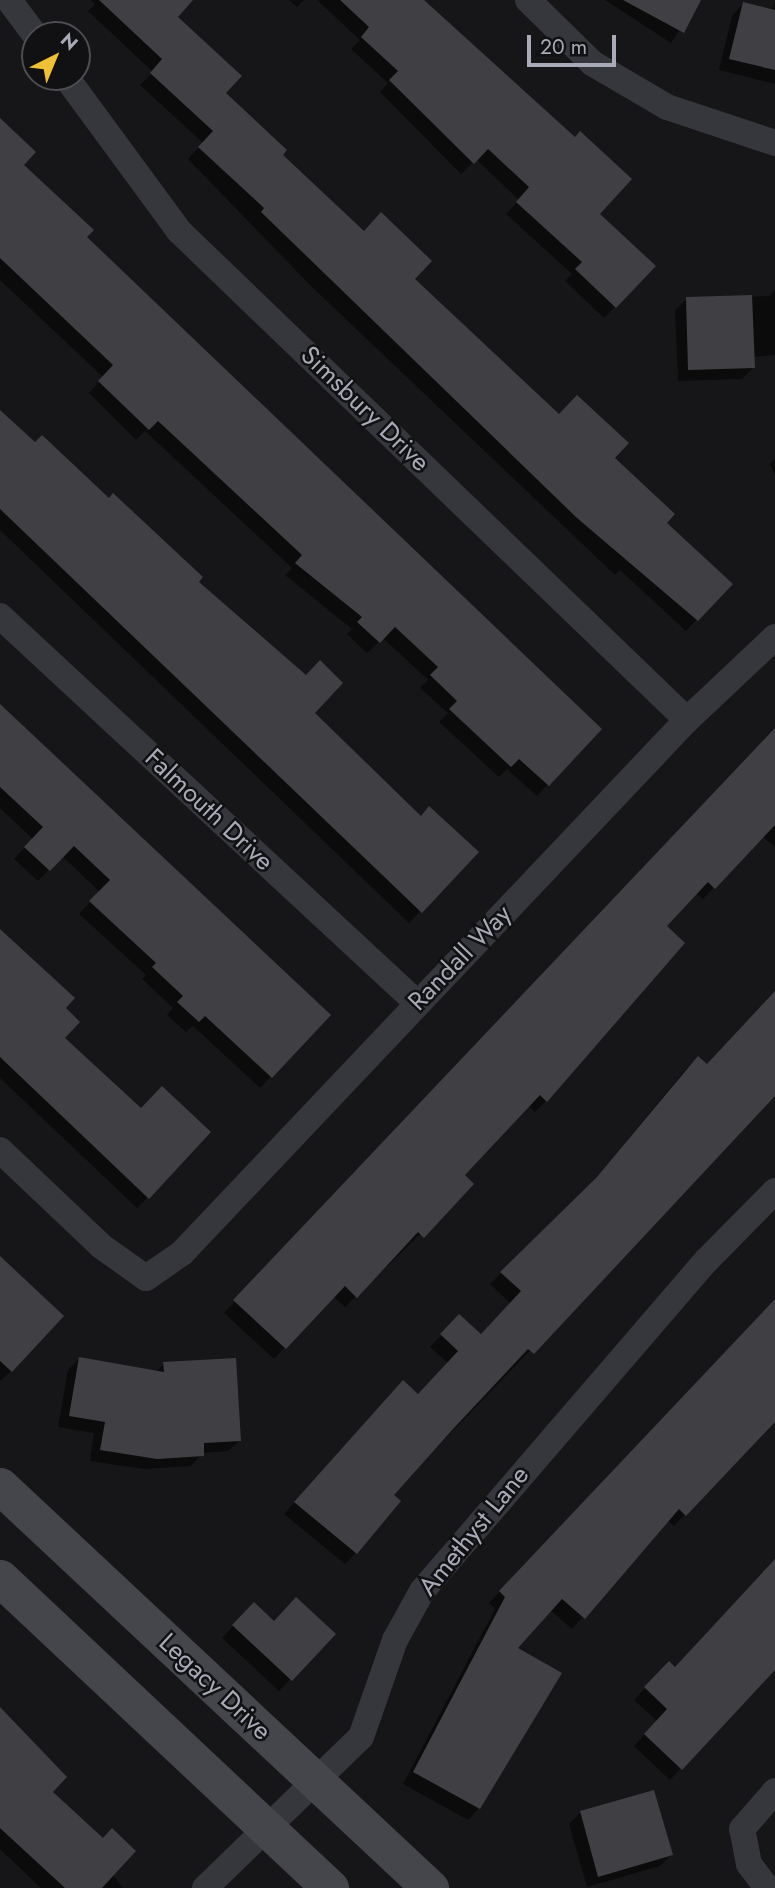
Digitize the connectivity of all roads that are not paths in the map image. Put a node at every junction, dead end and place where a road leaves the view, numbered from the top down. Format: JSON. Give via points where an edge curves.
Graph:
{"nodes":[{"id":1,"x":9,"y":0,"type":"edge"},
{"id":2,"x":528,"y":0,"type":"edge"},
{"id":3,"x":25,"y":21,"type":"edge"},
{"id":4,"x":76,"y":91,"type":"edge"},
{"id":5,"x":775,"y":143,"type":"edge"},
{"id":6,"x":0,"y":616,"type":"edge"},
{"id":7,"x":775,"y":638,"type":"edge"},
{"id":8,"x":687,"y":720,"type":"junction"},
{"id":9,"x":417,"y":1003,"type":"junction"},
{"id":10,"x":0,"y":1150,"type":"edge"},
{"id":11,"x":775,"y":1191,"type":"edge"},
{"id":12,"x":0,"y":1486,"type":"edge"},
{"id":13,"x":0,"y":1578,"type":"edge"},
{"id":14,"x":319,"y":1783,"type":"junction"},
{"id":15,"x":775,"y":1791,"type":"edge"},
{"id":16,"x":266,"y":1828,"type":"junction"},
{"id":17,"x":205,"y":1888,"type":"edge"},
{"id":18,"x":330,"y":1888,"type":"edge"},
{"id":19,"x":430,"y":1888,"type":"edge"},
{"id":20,"x":768,"y":1888,"type":"edge"}],
"edges":[{"from":1,"to":3,"type":"street"},
{"from":2,"to":5,"type":"street","via":[[592,63],[667,107]]},
{"from":4,"to":8,"type":"street","name":"Simsbury Drive","via":[[179,230]]},
{"from":6,"to":9,"type":"street","name":"Falmouth Drive"},
{"from":7,"to":8,"type":"street","name":"Randall Way"},
{"from":8,"to":9,"type":"street","name":"Randall Way"},
{"from":9,"to":10,"type":"street","name":"Randall Way","via":[[183,1253],[146,1278],[101,1246]]},
{"from":11,"to":14,"type":"street","name":"Amethyst Lane","via":[[707,1260],[422,1591],[395,1640],[361,1737]]},
{"from":12,"to":14,"type":"main road","name":"Legacy Drive"},
{"from":13,"to":16,"type":"main road"},
{"from":14,"to":16,"type":"street","name":"Amethyst Lane"},
{"from":14,"to":19,"type":"main road","name":"Legacy Drive"},
{"from":15,"to":20,"type":"street","via":[[742,1829],[749,1864]]},
{"from":16,"to":17,"type":"street","name":"Amethyst Lane"},
{"from":16,"to":18,"type":"main road"}]}
